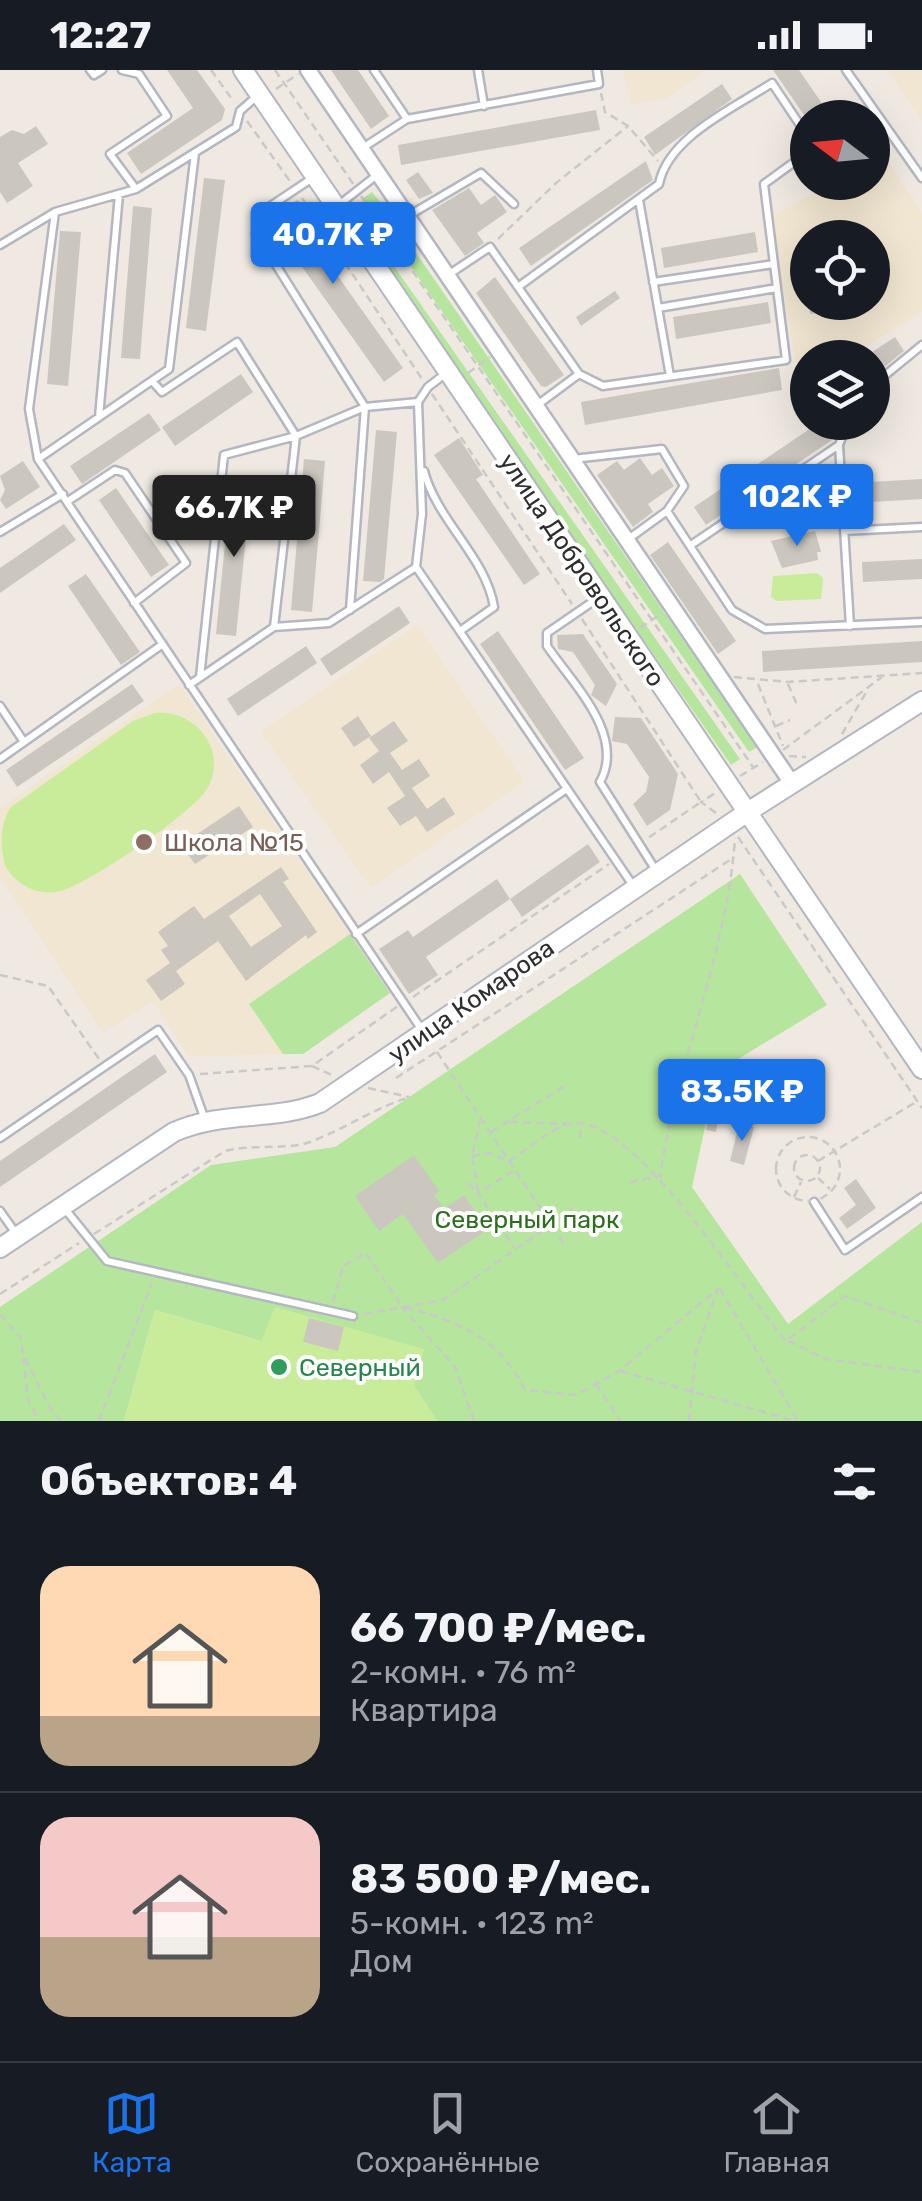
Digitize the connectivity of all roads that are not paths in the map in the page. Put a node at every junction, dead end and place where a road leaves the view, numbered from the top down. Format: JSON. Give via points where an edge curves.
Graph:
{"nodes":[{"id":1,"x":90,"y":70,"type":"edge"},
{"id":2,"x":102,"y":70,"type":"edge"},
{"id":3,"x":122,"y":70,"type":"edge"},
{"id":4,"x":244,"y":70,"type":"edge"},
{"id":5,"x":305,"y":70,"type":"edge"},
{"id":6,"x":374,"y":70,"type":"edge"},
{"id":7,"x":478,"y":70,"type":"edge"},
{"id":8,"x":596,"y":70,"type":"edge"},
{"id":9,"x":846,"y":70,"type":"edge"},
{"id":10,"x":261,"y":96,"type":"junction"},
{"id":11,"x":867,"y":100,"type":"edge"},
{"id":12,"x":484,"y":106,"type":"junction"},
{"id":13,"x":790,"y":110,"type":"edge"},
{"id":14,"x":407,"y":119,"type":"junction"},
{"id":15,"x":890,"y":133,"type":"edge"},
{"id":16,"x":362,"y":149,"type":"junction"},
{"id":17,"x":195,"y":153,"type":"junction"},
{"id":18,"x":790,"y":165,"type":"edge"},
{"id":19,"x":378,"y":174,"type":"junction"},
{"id":20,"x":315,"y":176,"type":"junction"},
{"id":21,"x":922,"y":178,"type":"edge"},
{"id":22,"x":136,"y":189,"type":"junction"},
{"id":23,"x":119,"y":194,"type":"junction"},
{"id":24,"x":639,"y":199,"type":"junction"},
{"id":25,"x":514,"y":204,"type":"dead end"},
{"id":26,"x":336,"y":207,"type":"junction"},
{"id":27,"x":55,"y":212,"type":"junction"},
{"id":28,"x":407,"y":216,"type":"junction"},
{"id":29,"x":0,"y":244,"type":"edge"},
{"id":30,"x":774,"y":264,"type":"junction"},
{"id":31,"x":447,"y":276,"type":"junction"},
{"id":32,"x":654,"y":282,"type":"junction"},
{"id":33,"x":518,"y":287,"type":"junction"},
{"id":34,"x":777,"y":288,"type":"junction"},
{"id":35,"x":658,"y":308,"type":"junction"},
{"id":36,"x":922,"y":345,"type":"edge"},
{"id":37,"x":890,"y":371,"type":"edge"},
{"id":38,"x":579,"y":374,"type":"junction"},
{"id":39,"x":670,"y":376,"type":"junction"},
{"id":40,"x":451,"y":377,"type":"junction"},
{"id":41,"x":152,"y":381,"type":"junction"},
{"id":42,"x":418,"y":402,"type":"junction"},
{"id":43,"x":536,"y":406,"type":"junction"},
{"id":44,"x":365,"y":407,"type":"junction"},
{"id":45,"x":99,"y":418,"type":"junction"},
{"id":46,"x":296,"y":436,"type":"junction"},
{"id":47,"x":841,"y":440,"type":"edge"},
{"id":48,"x":839,"y":444,"type":"junction"},
{"id":49,"x":38,"y":459,"type":"junction"},
{"id":50,"x":572,"y":459,"type":"junction"},
{"id":51,"x":422,"y":460,"type":"junction"},
{"id":52,"x":66,"y":498,"type":"junction"},
{"id":53,"x":668,"y":511,"type":"junction"},
{"id":54,"x":922,"y":527,"type":"edge"},
{"id":55,"x":844,"y":531,"type":"junction"},
{"id":56,"x":0,"y":532,"type":"edge"},
{"id":57,"x":626,"y":540,"type":"junction"},
{"id":58,"x":691,"y":545,"type":"junction"},
{"id":59,"x":416,"y":566,"type":"junction"},
{"id":60,"x":600,"y":597,"type":"junction"},
{"id":61,"x":134,"y":602,"type":"junction"},
{"id":62,"x":350,"y":610,"type":"junction"},
{"id":63,"x":922,"y":622,"type":"edge"},
{"id":64,"x":850,"y":626,"type":"junction"},
{"id":65,"x":274,"y":627,"type":"junction"},
{"id":66,"x":460,"y":631,"type":"junction"},
{"id":67,"x":160,"y":646,"type":"junction"},
{"id":68,"x":200,"y":677,"type":"junction"},
{"id":69,"x":188,"y":684,"type":"junction"},
{"id":70,"x":922,"y":701,"type":"edge"},
{"id":71,"x":0,"y":706,"type":"edge"},
{"id":72,"x":24,"y":742,"type":"junction"},
{"id":73,"x":0,"y":759,"type":"edge"},
{"id":74,"x":791,"y":782,"type":"junction"},
{"id":75,"x":565,"y":790,"type":"junction"},
{"id":76,"x":746,"y":813,"type":"junction"},
{"id":77,"x":657,"y":873,"type":"junction"},
{"id":78,"x":635,"y":888,"type":"junction"},
{"id":79,"x":356,"y":934,"type":"junction"},
{"id":80,"x":425,"y":1034,"type":"junction"},
{"id":81,"x":922,"y":1069,"type":"edge"},
{"id":82,"x":205,"y":1118,"type":"junction"},
{"id":83,"x":0,"y":1138,"type":"edge"},
{"id":84,"x":922,"y":1197,"type":"edge"},
{"id":85,"x":814,"y":1202,"type":"road end"},
{"id":86,"x":63,"y":1206,"type":"junction"},
{"id":87,"x":0,"y":1210,"type":"edge"},
{"id":88,"x":18,"y":1236,"type":"junction"},
{"id":89,"x":0,"y":1248,"type":"edge"},
{"id":90,"x":352,"y":1316,"type":"road end"}],
"edges":[{"from":1,"to":2,"type":"lane"},
{"from":3,"to":22,"type":"lane","via":[[139,74],[167,116],[110,154]]},
{"from":4,"to":10,"type":"main road","name":"улица Добровольского"},
{"from":5,"to":16,"type":"street"},
{"from":6,"to":14,"type":"lane"},
{"from":7,"to":12,"type":"lane"},
{"from":8,"to":12,"type":"lane","via":[[598,84]]},
{"from":9,"to":11,"type":"lane"},
{"from":10,"to":17,"type":"lane","via":[[240,110],[236,127]]},
{"from":10,"to":20,"type":"main road","name":"улица Добровольского"},
{"from":12,"to":14,"type":"lane"},
{"from":13,"to":24,"type":"lane","via":[[772,83],[692,136],[663,165],[659,184]]},
{"from":14,"to":16,"type":"lane"},
{"from":15,"to":21,"type":"lane"},
{"from":16,"to":19,"type":"street"},
{"from":17,"to":22,"type":"lane"},
{"from":17,"to":41,"type":"lane","via":[[169,369]]},
{"from":18,"to":30,"type":"lane","via":[[764,184]]},
{"from":19,"to":26,"type":"lane"},
{"from":19,"to":28,"type":"street"},
{"from":20,"to":26,"type":"main road","name":"улица Добровольского"},
{"from":20,"to":44,"type":"lane","via":[[266,209],[256,233]]},
{"from":22,"to":23,"type":"lane"},
{"from":23,"to":27,"type":"lane"},
{"from":23,"to":45,"type":"lane"},
{"from":24,"to":32,"type":"lane"},
{"from":24,"to":33,"type":"lane"},
{"from":25,"to":28,"type":"lane","via":[[481,173]]},
{"from":26,"to":40,"type":"main road","name":"улица Добровольского"},
{"from":27,"to":29,"type":"lane"},
{"from":27,"to":49,"type":"lane","via":[[29,410]]},
{"from":28,"to":31,"type":"street"},
{"from":30,"to":32,"type":"lane"},
{"from":30,"to":34,"type":"lane"},
{"from":31,"to":33,"type":"lane","via":[[490,247]]},
{"from":31,"to":43,"type":"street"},
{"from":32,"to":35,"type":"lane"},
{"from":33,"to":38,"type":"lane"},
{"from":34,"to":35,"type":"lane"},
{"from":34,"to":39,"type":"lane","via":[[786,360]]},
{"from":35,"to":39,"type":"lane"},
{"from":36,"to":37,"type":"lane"},
{"from":38,"to":39,"type":"lane","via":[[603,386]]},
{"from":38,"to":43,"type":"lane"},
{"from":40,"to":42,"type":"lane","via":[[428,386]]},
{"from":40,"to":60,"type":"main road","name":"улица Добровольского"},
{"from":41,"to":45,"type":"lane"},
{"from":41,"to":46,"type":"lane","via":[[162,392],[237,342]]},
{"from":42,"to":44,"type":"lane"},
{"from":42,"to":51,"type":"lane"},
{"from":43,"to":50,"type":"street"},
{"from":44,"to":46,"type":"lane"},
{"from":44,"to":62,"type":"lane"},
{"from":45,"to":49,"type":"lane"},
{"from":46,"to":65,"type":"lane"},
{"from":46,"to":68,"type":"lane","via":[[224,455]]},
{"from":47,"to":48,"type":"lane"},
{"from":48,"to":55,"type":"lane"},
{"from":48,"to":58,"type":"lane"},
{"from":49,"to":52,"type":"lane"},
{"from":50,"to":53,"type":"lane","via":[[662,449],[684,486]]},
{"from":50,"to":57,"type":"street"},
{"from":51,"to":59,"type":"lane"},
{"from":51,"to":66,"type":"lane","via":[[432,499],[491,588],[494,607]]},
{"from":52,"to":56,"type":"lane"},
{"from":52,"to":61,"type":"lane"},
{"from":52,"to":61,"type":"lane","via":[[115,470],[125,473],[186,563]]},
{"from":53,"to":57,"type":"lane"},
{"from":53,"to":58,"type":"lane"},
{"from":54,"to":55,"type":"lane"},
{"from":55,"to":64,"type":"lane"},
{"from":57,"to":74,"type":"street","via":[[779,752]]},
{"from":58,"to":64,"type":"lane","via":[[743,620],[765,629]]},
{"from":59,"to":62,"type":"lane"},
{"from":59,"to":66,"type":"lane"},
{"from":60,"to":76,"type":"main road","name":"улица Добровольского"},
{"from":60,"to":77,"type":"lane","via":[[548,633],[546,646],[602,726],[609,765],[600,782]]},
{"from":61,"to":67,"type":"lane"},
{"from":62,"to":65,"type":"lane","via":[[329,624]]},
{"from":63,"to":64,"type":"lane"},
{"from":65,"to":68,"type":"lane"},
{"from":66,"to":75,"type":"lane"},
{"from":67,"to":69,"type":"lane"},
{"from":67,"to":72,"type":"lane"},
{"from":68,"to":69,"type":"lane"},
{"from":69,"to":79,"type":"lane"},
{"from":70,"to":74,"type":"main road","name":"улица Комарова"},
{"from":71,"to":72,"type":"lane"},
{"from":72,"to":73,"type":"lane"},
{"from":74,"to":76,"type":"main road","name":"улица Комарова"},
{"from":75,"to":78,"type":"lane"},
{"from":75,"to":79,"type":"lane"},
{"from":76,"to":77,"type":"main road","name":"улица Комарова"},
{"from":76,"to":81,"type":"main road","name":"улица Добровольского"},
{"from":77,"to":78,"type":"main road","name":"улица Комарова"},
{"from":78,"to":80,"type":"main road","name":"улица Комарова"},
{"from":79,"to":80,"type":"lane"},
{"from":80,"to":82,"type":"main road","name":"улица Комарова","via":[[295,1113]]},
{"from":82,"to":83,"type":"lane","via":[[188,1075],[158,1030]]},
{"from":82,"to":86,"type":"main road","name":"улица Комарова"},
{"from":84,"to":85,"type":"lane","via":[[845,1250]]},
{"from":86,"to":88,"type":"main road","name":"улица Комарова"},
{"from":86,"to":90,"type":"lane","via":[[107,1260]]},
{"from":87,"to":88,"type":"lane"},
{"from":88,"to":89,"type":"main road","name":"улица Комарова"}]}
